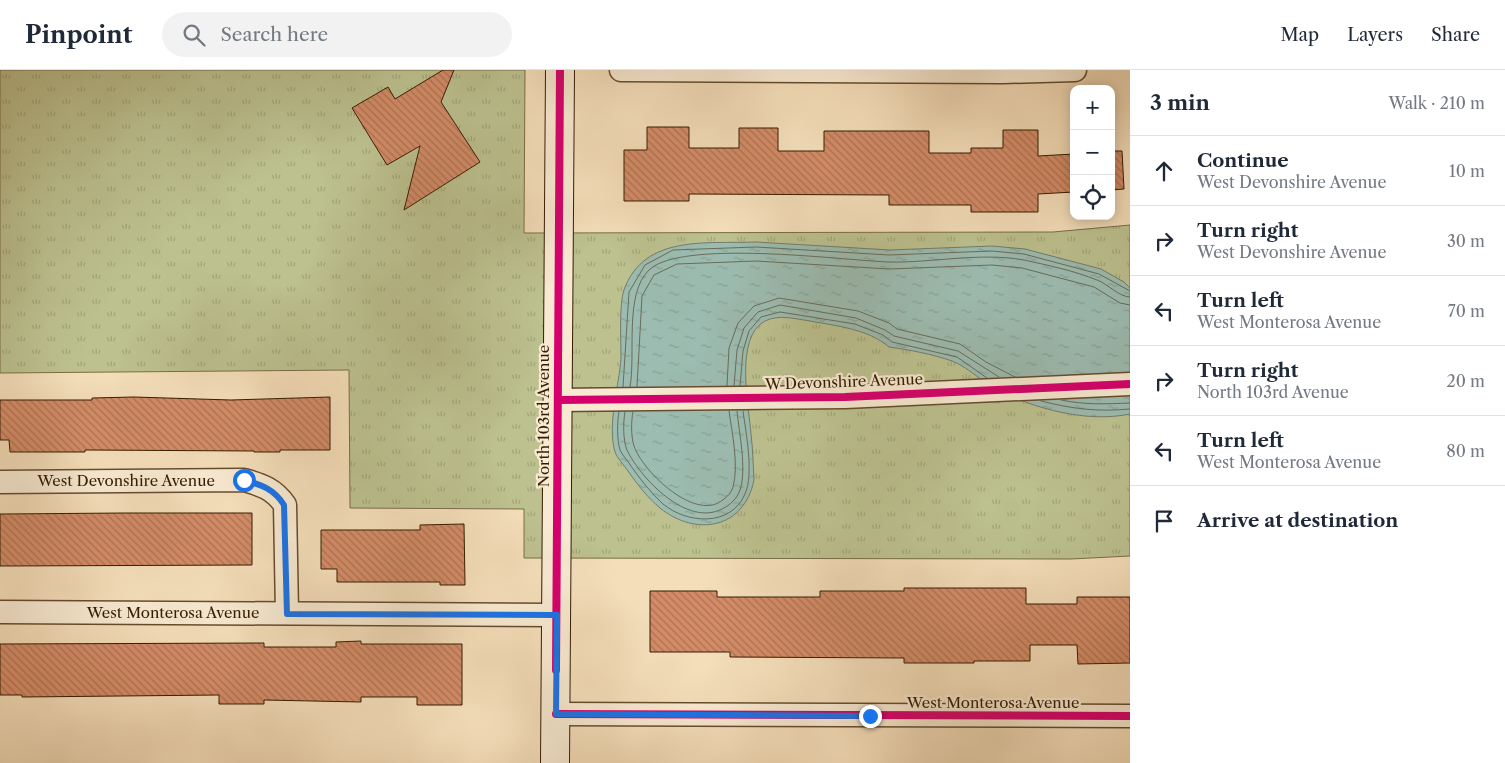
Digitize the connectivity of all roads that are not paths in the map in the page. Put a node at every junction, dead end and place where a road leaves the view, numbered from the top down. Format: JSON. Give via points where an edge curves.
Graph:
{"nodes":[{"id":1,"x":560,"y":70,"type":"edge"},
{"id":2,"x":621,"y":70,"type":"edge"},
{"id":3,"x":1075,"y":70,"type":"edge"},
{"id":4,"x":1130,"y":384,"type":"edge"},
{"id":5,"x":558,"y":400,"type":"junction"},
{"id":6,"x":0,"y":482,"type":"edge"},
{"id":7,"x":0,"y":612,"type":"edge"},
{"id":8,"x":287,"y":614,"type":"junction"},
{"id":9,"x":557,"y":615,"type":"junction"},
{"id":10,"x":556,"y":714,"type":"junction"},
{"id":11,"x":1130,"y":716,"type":"edge"},
{"id":12,"x":555,"y":763,"type":"edge"}],
"edges":[{"from":1,"to":5,"type":"street","name":"North 103rd Avenue"},
{"from":2,"to":3,"type":"street"},
{"from":4,"to":5,"type":"street","name":"W Devonshire Avenue","via":[[845,397]]},
{"from":5,"to":9,"type":"street","name":"North 103rd Avenue"},
{"from":6,"to":8,"type":"street","name":"West Devonshire Avenue","via":[[244,480],[265,486],[277,494],[284,505]]},
{"from":7,"to":8,"type":"street","name":"West Monterosa Avenue"},
{"from":8,"to":9,"type":"street","name":"West Monterosa Avenue"},
{"from":9,"to":10,"type":"street","name":"North 103rd Avenue"},
{"from":10,"to":11,"type":"street","name":"West Monterosa Avenue"},
{"from":10,"to":12,"type":"street","name":"North 103rd Avenue"}]}
